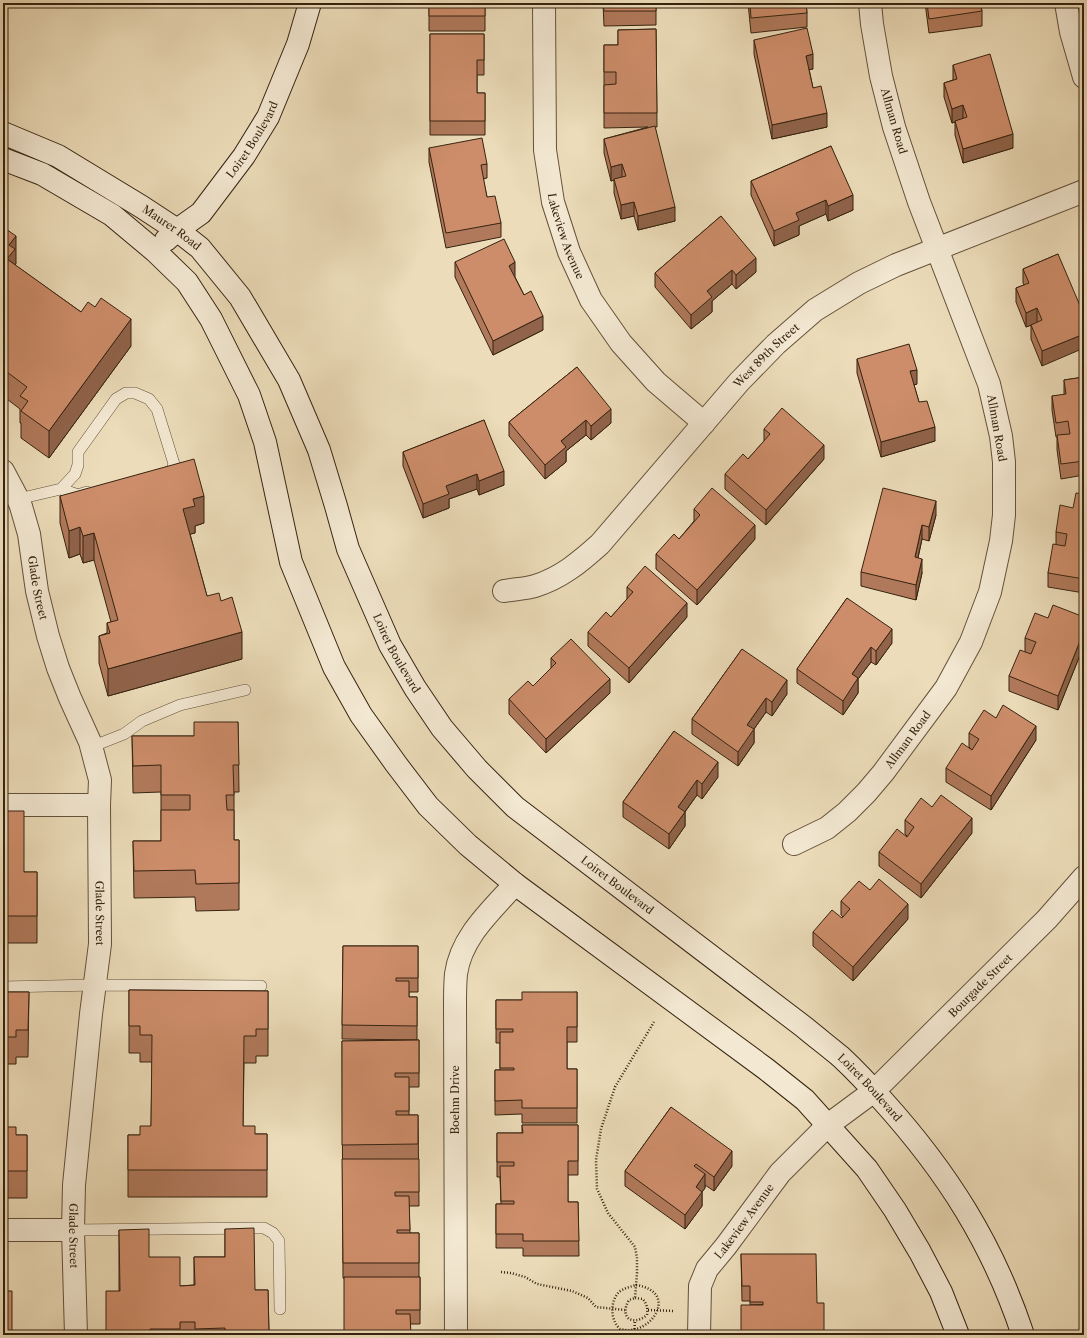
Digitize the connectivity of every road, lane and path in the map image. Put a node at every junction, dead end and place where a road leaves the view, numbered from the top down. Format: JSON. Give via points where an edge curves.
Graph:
{"nodes":[{"id":1,"x":310,"y":3,"type":"edge"},
{"id":2,"x":544,"y":3,"type":"edge"},
{"id":3,"x":870,"y":3,"type":"edge"},
{"id":4,"x":1066,"y":3,"type":"edge"},
{"id":5,"x":1084,"y":78,"type":"edge"},
{"id":6,"x":3,"y":133,"type":"edge"},
{"id":7,"x":3,"y":159,"type":"edge"},
{"id":8,"x":1084,"y":191,"type":"edge"},
{"id":9,"x":177,"y":230,"type":"junction"},
{"id":10,"x":938,"y":248,"type":"junction"},
{"id":11,"x":155,"y":251,"type":"junction"},
{"id":12,"x":289,"y":380,"type":"joint"},
{"id":13,"x":704,"y":423,"type":"junction"},
{"id":14,"x":3,"y":471,"type":"edge"},
{"id":15,"x":150,"y":477,"type":"edge"},
{"id":16,"x":61,"y":489,"type":"junction"},
{"id":17,"x":100,"y":489,"type":"edge"},
{"id":18,"x":19,"y":501,"type":"junction"},
{"id":19,"x":504,"y":591,"type":"dead end"},
{"id":20,"x":245,"y":690,"type":"dead end"},
{"id":21,"x":91,"y":747,"type":"junction"},
{"id":22,"x":3,"y":805,"type":"edge"},
{"id":23,"x":98,"y":805,"type":"junction"},
{"id":24,"x":794,"y":844,"type":"dead end"},
{"id":25,"x":1084,"y":877,"type":"edge"},
{"id":26,"x":515,"y":884,"type":"junction"},
{"id":27,"x":95,"y":985,"type":"junction"},
{"id":28,"x":261,"y":986,"type":"dead end"},
{"id":29,"x":3,"y":987,"type":"edge"},
{"id":30,"x":654,"y":1022,"type":"dead end"},
{"id":31,"x":874,"y":1091,"type":"junction"},
{"id":32,"x":828,"y":1125,"type":"junction"},
{"id":33,"x":3,"y":1230,"type":"edge"},
{"id":34,"x":73,"y":1230,"type":"junction"},
{"id":35,"x":501,"y":1272,"type":"dead end"},
{"id":36,"x":636,"y":1285,"type":"junction"},
{"id":37,"x":635,"y":1298,"type":"junction"},
{"id":38,"x":280,"y":1309,"type":"dead end"},
{"id":39,"x":612,"y":1309,"type":"junction"},
{"id":40,"x":625,"y":1310,"type":"junction"},
{"id":41,"x":657,"y":1318,"type":"dead end"},
{"id":42,"x":635,"y":1321,"type":"junction"},
{"id":43,"x":641,"y":1333,"type":"dead end"},
{"id":44,"x":634,"y":1334,"type":"edge"},
{"id":45,"x":76,"y":1335,"type":"edge"},
{"id":46,"x":456,"y":1335,"type":"edge"},
{"id":47,"x":699,"y":1335,"type":"edge"},
{"id":48,"x":958,"y":1335,"type":"edge"},
{"id":49,"x":1023,"y":1335,"type":"edge"}],
"edges":[{"from":1,"to":9,"type":"street","name":"Loiret Boulevard","via":[[298,44],[268,117],[244,156],[201,213]]},
{"from":2,"to":13,"type":"street","name":"Lakeview Avenue","via":[[545,150],[553,202],[569,252],[591,300],[621,343],[656,382]]},
{"from":3,"to":10,"type":"street","name":"Allman Road","via":[[881,76],[894,127],[919,202]]},
{"from":4,"to":5,"type":"street"},
{"from":6,"to":9,"type":"street","name":"Maurer Road","via":[[58,156]]},
{"from":7,"to":11,"type":"street","via":[[42,174],[112,216]]},
{"from":8,"to":10,"type":"street","name":"West 89th Street"},
{"from":9,"to":11,"type":"street","name":"Loiret Boulevard"},
{"from":9,"to":12,"type":"street","name":"Maurer Road","via":[[200,248],[240,297]]},
{"from":10,"to":13,"type":"street","name":"West 89th Street","via":[[859,283],[815,310],[776,344]]},
{"from":10,"to":24,"type":"street","name":"Allman Road","via":[[989,384],[1001,436],[1004,462],[1004,515],[990,592],[971,642],[946,688],[883,773],[847,812],[827,828]]},
{"from":11,"to":26,"type":"street","via":[[187,282],[211,319],[249,395],[265,442],[291,562],[334,667],[361,715],[428,806],[468,845]]},
{"from":12,"to":31,"type":"street","name":"Loiret Boulevard","via":[[319,450],[348,548],[390,646],[442,728],[477,769],[515,807],[804,1027],[842,1058]]},
{"from":13,"to":19,"type":"street","name":"West 89th Street","via":[[600,544],[580,562],[558,576],[534,586]]},
{"from":14,"to":18,"type":"street"},
{"from":15,"to":16,"type":"lane","via":[[165,474],[172,470],[174,464],[157,410],[149,399],[135,393],[126,393],[116,399],[78,452],[75,474]]},
{"from":16,"to":17,"type":"lane","via":[[78,494]]},
{"from":16,"to":18,"type":"lane"},
{"from":18,"to":21,"type":"street","name":"Glade Street","via":[[29,534],[37,591],[48,636],[58,668]]},
{"from":20,"to":21,"type":"lane","via":[[180,704],[142,721],[124,734]]},
{"from":21,"to":23,"type":"street","name":"Glade Street","via":[[100,780]]},
{"from":22,"to":23,"type":"street"},
{"from":23,"to":27,"type":"street","name":"Glade Street","via":[[100,944]]},
{"from":25,"to":31,"type":"street","name":"Bourgade Street","via":[[1047,919]]},
{"from":26,"to":32,"type":"street","via":[[766,1069],[805,1100]]},
{"from":26,"to":46,"type":"street","name":"Boehm Drive","via":[[482,920],[465,945],[456,973]]},
{"from":27,"to":28,"type":"lane"},
{"from":27,"to":29,"type":"lane"},
{"from":27,"to":34,"type":"street","name":"Glade Street","via":[[74,1185]]},
{"from":30,"to":36,"type":"path","via":[[615,1087],[601,1130],[596,1160],[597,1189],[602,1201],[608,1213],[635,1247]]},
{"from":31,"to":32,"type":"street","name":"Bourgade Street"},
{"from":31,"to":49,"type":"street","name":"Loiret Boulevard","via":[[911,1131],[944,1174],[995,1263]]},
{"from":32,"to":47,"type":"street","name":"Lakeview Avenue","via":[[780,1173],[707,1270],[700,1286]]},
{"from":32,"to":48,"type":"street","via":[[867,1169],[895,1210],[920,1252]]},
{"from":33,"to":34,"type":"street"},
{"from":34,"to":38,"type":"lane","via":[[264,1228],[273,1233],[279,1241]]},
{"from":34,"to":45,"type":"street","name":"Glade Street"},
{"from":35,"to":39,"type":"path","via":[[525,1277],[537,1284],[572,1291],[588,1298],[596,1306]]},
{"from":36,"to":37,"type":"path"},
{"from":36,"to":39,"type":"path","via":[[618,1293]]},
{"from":36,"to":41,"type":"path","via":[[642,1286],[654,1295],[658,1302]]},
{"from":37,"to":40,"type":"path","via":[[629,1300]]},
{"from":37,"to":42,"type":"path","via":[[643,1299],[648,1310],[647,1315]]},
{"from":39,"to":40,"type":"path"},
{"from":39,"to":44,"type":"path","via":[[612,1315],[620,1328]]},
{"from":40,"to":42,"type":"path","via":[[630,1320]]},
{"from":42,"to":44,"type":"path"},
{"from":43,"to":44,"type":"path"}]}
